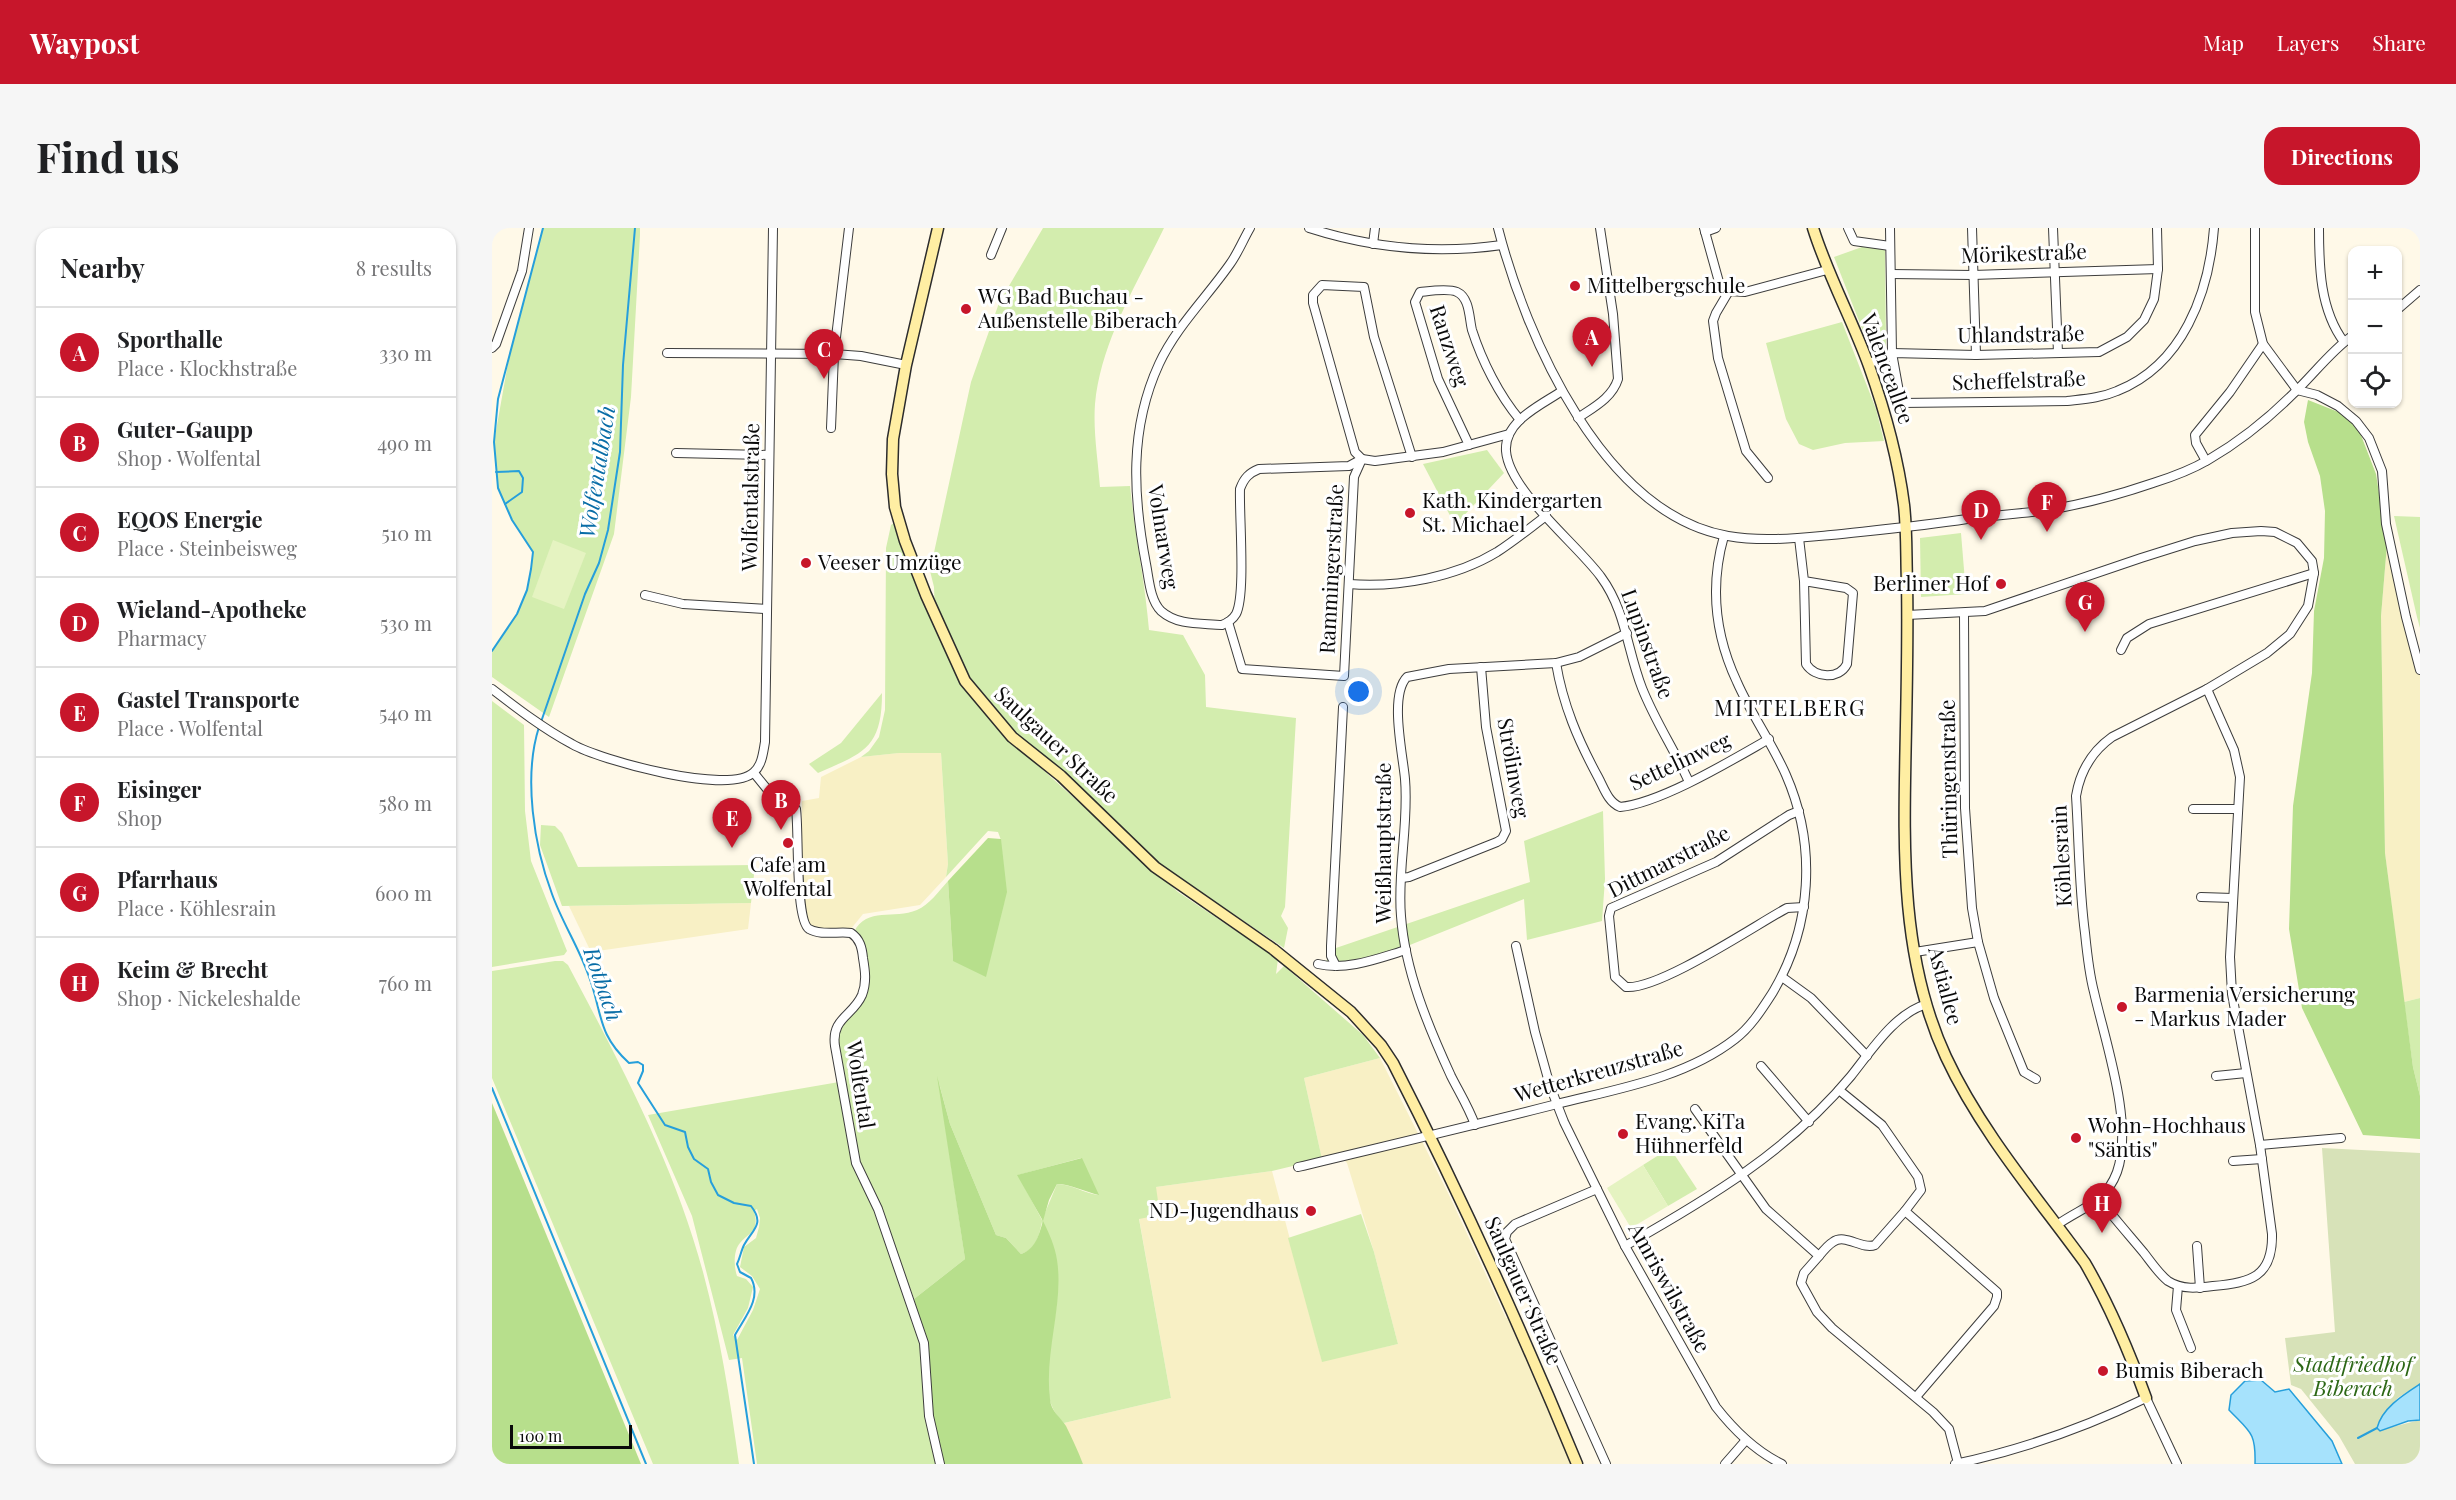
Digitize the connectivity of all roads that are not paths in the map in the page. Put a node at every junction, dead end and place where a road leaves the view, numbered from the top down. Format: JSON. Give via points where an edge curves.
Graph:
{"nodes":[{"id":1,"x":529,"y":228,"type":"edge"},
{"id":2,"x":773,"y":228,"type":"edge"},
{"id":3,"x":849,"y":228,"type":"edge"},
{"id":4,"x":938,"y":228,"type":"edge"},
{"id":5,"x":1002,"y":228,"type":"edge"},
{"id":6,"x":1250,"y":228,"type":"edge"},
{"id":7,"x":1309,"y":228,"type":"edge"},
{"id":8,"x":1376,"y":228,"type":"edge"},
{"id":9,"x":1498,"y":228,"type":"edge"},
{"id":10,"x":1600,"y":228,"type":"edge"},
{"id":11,"x":1716,"y":228,"type":"edge"},
{"id":12,"x":1813,"y":228,"type":"edge"},
{"id":13,"x":1848,"y":228,"type":"edge"},
{"id":14,"x":1890,"y":228,"type":"edge"},
{"id":15,"x":1972,"y":228,"type":"edge"},
{"id":16,"x":2053,"y":228,"type":"edge"},
{"id":17,"x":2157,"y":228,"type":"edge"},
{"id":18,"x":2214,"y":228,"type":"edge"},
{"id":19,"x":2255,"y":228,"type":"edge"},
{"id":20,"x":2319,"y":228,"type":"edge"},
{"id":21,"x":1704,"y":230,"type":"edge"},
{"id":22,"x":1373,"y":244,"type":"junction"},
{"id":23,"x":1502,"y":244,"type":"junction"},
{"id":24,"x":1890,"y":246,"type":"junction"},
{"id":25,"x":991,"y":255,"type":"dead end"},
{"id":26,"x":2158,"y":269,"type":"junction"},
{"id":27,"x":1827,"y":270,"type":"junction"},
{"id":28,"x":2054,"y":271,"type":"junction"},
{"id":29,"x":1891,"y":274,"type":"junction"},
{"id":30,"x":1973,"y":274,"type":"junction"},
{"id":31,"x":2420,"y":290,"type":"edge"},
{"id":32,"x":1729,"y":291,"type":"junction"},
{"id":33,"x":2402,"y":305,"type":"edge"},
{"id":34,"x":2348,"y":339,"type":"edge"},
{"id":35,"x":2344,"y":342,"type":"junction"},
{"id":36,"x":2263,"y":344,"type":"junction"},
{"id":37,"x":492,"y":348,"type":"edge"},
{"id":38,"x":667,"y":353,"type":"dead end"},
{"id":39,"x":773,"y":353,"type":"junction"},
{"id":40,"x":2058,"y":353,"type":"junction"},
{"id":41,"x":834,"y":354,"type":"junction"},
{"id":42,"x":1892,"y":354,"type":"junction"},
{"id":43,"x":1976,"y":355,"type":"junction"},
{"id":44,"x":1868,"y":364,"type":"junction"},
{"id":45,"x":906,"y":365,"type":"junction"},
{"id":46,"x":2297,"y":390,"type":"junction"},
{"id":47,"x":1562,"y":391,"type":"junction"},
{"id":48,"x":1578,"y":418,"type":"junction"},
{"id":49,"x":1520,"y":420,"type":"junction"},
{"id":50,"x":831,"y":428,"type":"dead end"},
{"id":51,"x":1509,"y":434,"type":"junction"},
{"id":52,"x":1469,"y":445,"type":"junction"},
{"id":53,"x":675,"y":453,"type":"dead end"},
{"id":54,"x":769,"y":455,"type":"junction"},
{"id":55,"x":1412,"y":457,"type":"junction"},
{"id":56,"x":1362,"y":459,"type":"junction"},
{"id":57,"x":2206,"y":461,"type":"junction"},
{"id":58,"x":1768,"y":478,"type":"dead end"},
{"id":59,"x":1546,"y":516,"type":"junction"},
{"id":60,"x":1906,"y":528,"type":"junction"},
{"id":61,"x":1724,"y":536,"type":"junction"},
{"id":62,"x":1799,"y":538,"type":"junction"},
{"id":63,"x":2314,"y":573,"type":"junction"},
{"id":64,"x":1804,"y":581,"type":"junction"},
{"id":65,"x":1349,"y":584,"type":"junction"},
{"id":66,"x":645,"y":595,"type":"dead end"},
{"id":67,"x":766,"y":609,"type":"junction"},
{"id":68,"x":1964,"y":614,"type":"junction"},
{"id":69,"x":1907,"y":615,"type":"junction"},
{"id":70,"x":1228,"y":622,"type":"junction"},
{"id":71,"x":1627,"y":633,"type":"junction"},
{"id":72,"x":2121,"y":650,"type":"dead end"},
{"id":73,"x":1556,"y":663,"type":"junction"},
{"id":74,"x":1481,"y":667,"type":"junction"},
{"id":75,"x":2420,"y":670,"type":"edge"},
{"id":76,"x":2207,"y":689,"type":"junction"},
{"id":77,"x":492,"y":690,"type":"edge"},
{"id":78,"x":1343,"y":707,"type":"dead end"},
{"id":79,"x":1769,"y":739,"type":"junction"},
{"id":80,"x":757,"y":769,"type":"junction"},
{"id":81,"x":1689,"y":782,"type":"junction"},
{"id":82,"x":2193,"y":809,"type":"dead end"},
{"id":83,"x":2238,"y":809,"type":"junction"},
{"id":84,"x":1799,"y":811,"type":"junction"},
{"id":85,"x":1402,"y":878,"type":"junction"},
{"id":86,"x":2201,"y":897,"type":"dead end"},
{"id":87,"x":2233,"y":897,"type":"junction"},
{"id":88,"x":1804,"y":908,"type":"junction"},
{"id":89,"x":1978,"y":942,"type":"junction"},
{"id":90,"x":1516,"y":946,"type":"dead end"},
{"id":91,"x":1406,"y":950,"type":"junction"},
{"id":92,"x":1915,"y":952,"type":"junction"},
{"id":93,"x":1318,"y":964,"type":"dead end"},
{"id":94,"x":1336,"y":966,"type":"junction"},
{"id":95,"x":1782,"y":977,"type":"junction"},
{"id":96,"x":1927,"y":1004,"type":"junction"},
{"id":97,"x":1867,"y":1056,"type":"junction"},
{"id":98,"x":1761,"y":1066,"type":"dead end"},
{"id":99,"x":2246,"y":1073,"type":"junction"},
{"id":100,"x":2216,"y":1076,"type":"dead end"},
{"id":101,"x":2036,"y":1079,"type":"dead end"},
{"id":102,"x":1839,"y":1090,"type":"junction"},
{"id":103,"x":1557,"y":1104,"type":"junction"},
{"id":104,"x":1695,"y":1109,"type":"dead end"},
{"id":105,"x":1809,"y":1122,"type":"junction"},
{"id":106,"x":1475,"y":1125,"type":"junction"},
{"id":107,"x":1430,"y":1136,"type":"junction"},
{"id":108,"x":2341,"y":1138,"type":"dead end"},
{"id":109,"x":2260,"y":1145,"type":"junction"},
{"id":110,"x":2262,"y":1159,"type":"junction"},
{"id":111,"x":2234,"y":1161,"type":"dead end"},
{"id":112,"x":1298,"y":1167,"type":"dead end"},
{"id":113,"x":1742,"y":1176,"type":"junction"},
{"id":114,"x":1597,"y":1189,"type":"junction"},
{"id":115,"x":2100,"y":1200,"type":"junction"},
{"id":116,"x":1905,"y":1211,"type":"junction"},
{"id":117,"x":2057,"y":1225,"type":"junction"},
{"id":118,"x":1625,"y":1246,"type":"junction"},
{"id":119,"x":2197,"y":1246,"type":"dead end"},
{"id":120,"x":1819,"y":1256,"type":"junction"},
{"id":121,"x":2178,"y":1286,"type":"junction"},
{"id":122,"x":2200,"y":1288,"type":"junction"},
{"id":123,"x":2191,"y":1348,"type":"dead end"},
{"id":124,"x":1916,"y":1397,"type":"junction"},
{"id":125,"x":2146,"y":1398,"type":"junction"},
{"id":126,"x":1746,"y":1440,"type":"junction"},
{"id":127,"x":1995,"y":1455,"type":"junction"},
{"id":128,"x":940,"y":1464,"type":"edge"},
{"id":129,"x":1577,"y":1464,"type":"edge"},
{"id":130,"x":1606,"y":1464,"type":"edge"},
{"id":131,"x":1725,"y":1464,"type":"edge"},
{"id":132,"x":1782,"y":1464,"type":"edge"},
{"id":133,"x":1956,"y":1464,"type":"edge"},
{"id":134,"x":1998,"y":1464,"type":"edge"},
{"id":135,"x":2177,"y":1464,"type":"edge"}],
"edges":[{"from":1,"to":37,"type":"street","via":[[522,271]]},
{"from":2,"to":39,"type":"street","name":"Wolfentalstraße"},
{"from":3,"to":41,"type":"street"},
{"from":4,"to":45,"type":"main road","name":"Saulgauer Straße"},
{"from":5,"to":25,"type":"street"},
{"from":6,"to":70,"type":"street","name":"Volmarweg","via":[[1231,262],[1184,323],[1160,363],[1143,411],[1135,456],[1140,530],[1158,607],[1175,621],[1222,625]]},
{"from":7,"to":22,"type":"street"},
{"from":8,"to":22,"type":"street"},
{"from":9,"to":23,"type":"street"},
{"from":10,"to":48,"type":"street","via":[[1618,380],[1609,397]]},
{"from":11,"to":21,"type":"street"},
{"from":12,"to":27,"type":"main road","name":"Valenceallee"},
{"from":13,"to":24,"type":"street","via":[[1854,241]]},
{"from":14,"to":24,"type":"street"},
{"from":15,"to":30,"type":"street"},
{"from":16,"to":28,"type":"street"},
{"from":17,"to":26,"type":"street","name":"Uhlandstraße"},
{"from":18,"to":42,"type":"street","name":"Scheffelstraße","via":[[2211,261],[2190,323],[2161,362],[2117,392],[2067,401],[1901,403]]},
{"from":19,"to":36,"type":"street","via":[[2254,312]]},
{"from":20,"to":35,"type":"street","via":[[2321,284],[2330,318]]},
{"from":21,"to":32,"type":"street","via":[[1719,282]]},
{"from":22,"to":23,"type":"street","via":[[1445,249]]},
{"from":23,"to":47,"type":"street","via":[[1529,321]]},
{"from":24,"to":29,"type":"street"},
{"from":26,"to":28,"type":"street","name":"Mörikestraße"},
{"from":26,"to":40,"type":"street","name":"Uhlandstraße","via":[[2154,299],[2144,320],[2127,337],[2099,352]]},
{"from":27,"to":32,"type":"street","via":[[1745,292]]},
{"from":27,"to":44,"type":"main road","name":"Valenceallee"},
{"from":28,"to":30,"type":"street","name":"Mörikestraße"},
{"from":28,"to":40,"type":"street"},
{"from":29,"to":30,"type":"street","name":"Mörikestraße"},
{"from":29,"to":42,"type":"street"},
{"from":30,"to":43,"type":"street"},
{"from":31,"to":33,"type":"street"},
{"from":32,"to":58,"type":"street","via":[[1713,321],[1718,358],[1746,451]]},
{"from":34,"to":35,"type":"street"},
{"from":35,"to":46,"type":"street"},
{"from":36,"to":46,"type":"street"},
{"from":36,"to":57,"type":"street","via":[[2195,435]]},
{"from":38,"to":39,"type":"street"},
{"from":39,"to":41,"type":"street"},
{"from":39,"to":54,"type":"street","name":"Wolfentalstraße"},
{"from":40,"to":43,"type":"street","name":"Uhlandstraße"},
{"from":41,"to":45,"type":"street"},
{"from":41,"to":50,"type":"street"},
{"from":42,"to":43,"type":"street","name":"Uhlandstraße"},
{"from":42,"to":44,"type":"street","name":"Uhlandstraße"},
{"from":44,"to":60,"type":"main road","name":"Valenceallee","via":[[1892,440]]},
{"from":45,"to":107,"type":"main road","name":"Saulgauer Straße","via":[[892,439],[895,507],[926,595],[965,681],[1012,737],[1061,776],[1155,867],[1273,949],[1351,1012],[1393,1063]]},
{"from":46,"to":57,"type":"street","via":[[2250,432]]},
{"from":46,"to":75,"type":"street","via":[[2338,406],[2369,438],[2382,471],[2386,524]]},
{"from":47,"to":48,"type":"street"},
{"from":47,"to":49,"type":"street"},
{"from":48,"to":61,"type":"street","via":[[1598,447],[1646,495],[1694,526]]},
{"from":49,"to":51,"type":"street"},
{"from":49,"to":52,"type":"street","name":"Ranzweg","via":[[1486,363],[1465,300],[1452,291],[1420,292],[1415,302],[1438,379]]},
{"from":51,"to":52,"type":"street","name":"Rammingerstraße"},
{"from":51,"to":59,"type":"street","name":"Lupinstraße","via":[[1508,462]]},
{"from":52,"to":55,"type":"street","name":"Rammingerstraße"},
{"from":53,"to":54,"type":"street"},
{"from":54,"to":67,"type":"street","name":"Wolfentalstraße"},
{"from":55,"to":56,"type":"street","name":"Rammingerstraße"},
{"from":55,"to":56,"type":"street","name":"Rammingerstraße","via":[[1374,337],[1364,287],[1322,285],[1316,288],[1313,303],[1354,452]]},
{"from":56,"to":65,"type":"street","name":"Rammingerstraße","via":[[1354,477]]},
{"from":56,"to":70,"type":"street","via":[[1349,466],[1259,469],[1246,477],[1240,489],[1240,603]]},
{"from":57,"to":60,"type":"street","via":[[2172,477],[2097,500]]},
{"from":59,"to":65,"type":"street","via":[[1496,553],[1448,573],[1393,583]]},
{"from":59,"to":71,"type":"street","name":"Lupinstraße","via":[[1600,576],[1618,605]]},
{"from":60,"to":62,"type":"street"},
{"from":60,"to":69,"type":"main road","name":"Astiallee"},
{"from":61,"to":62,"type":"street"},
{"from":61,"to":79,"type":"street","name":"Wetterkreuzstraße","via":[[1715,584],[1719,630],[1737,683]]},
{"from":62,"to":64,"type":"street"},
{"from":63,"to":68,"type":"street","via":[[2312,561],[2298,543],[2275,532],[2248,531],[2194,542],[2000,607]]},
{"from":63,"to":72,"type":"street","via":[[2149,624],[2127,638]]},
{"from":63,"to":76,"type":"street","name":"Köhlesrain","via":[[2308,606],[2290,634],[2267,653]]},
{"from":64,"to":64,"type":"street","via":[[1806,664],[1815,672],[1835,676],[1847,664],[1853,593],[1846,588]]},
{"from":65,"to":70,"type":"street","name":"Rammingerstraße","via":[[1344,676],[1242,669]]},
{"from":66,"to":67,"type":"street","via":[[683,604]]},
{"from":67,"to":80,"type":"street","name":"Wolfentalstraße","via":[[765,742]]},
{"from":68,"to":69,"type":"street"},
{"from":68,"to":89,"type":"street","name":"Thüringenstraße","via":[[1965,808]]},
{"from":69,"to":92,"type":"main road","name":"Astiallee","via":[[1905,874]]},
{"from":71,"to":73,"type":"street","name":"Weißhauptstraße","via":[[1589,653]]},
{"from":71,"to":81,"type":"street","name":"Lupinstraße","via":[[1650,707]]},
{"from":73,"to":74,"type":"street","name":"Weißhauptstraße"},
{"from":73,"to":81,"type":"street","name":"Settelinweg","via":[[1574,731],[1615,805],[1628,806]]},
{"from":74,"to":85,"type":"street","name":"Weißhauptstraße","via":[[1407,677],[1402,684],[1399,716],[1406,802]]},
{"from":74,"to":85,"type":"street","name":"Strölinweg","via":[[1486,727],[1506,827],[1504,836]]},
{"from":76,"to":83,"type":"street","via":[[2236,756],[2240,777]]},
{"from":76,"to":115,"type":"street","name":"Köhlesrain","via":[[2112,737],[2087,764],[2077,786],[2084,931],[2121,1123],[2120,1163]]},
{"from":77,"to":80,"type":"street","via":[[573,745],[618,763],[680,776],[724,780],[746,777]]},
{"from":78,"to":94,"type":"street","via":[[1330,956]]},
{"from":79,"to":81,"type":"street","name":"Settelinweg"},
{"from":79,"to":84,"type":"street","name":"Wetterkreuzstraße"},
{"from":80,"to":128,"type":"street","name":"Wolfental","via":[[767,789],[796,809],[804,924],[822,932],[851,933],[860,942],[865,986],[861,997],[837,1025],[835,1046],[856,1163],[878,1209],[922,1334],[928,1416]]},
{"from":82,"to":83,"type":"street"},
{"from":83,"to":87,"type":"street"},
{"from":84,"to":88,"type":"street","name":"Wetterkreuzstraße","via":[[1805,849]]},
{"from":84,"to":88,"type":"street","name":"Dittmarstraße","via":[[1716,862],[1611,908],[1615,977],[1626,987],[1644,984],[1678,970],[1787,908]]},
{"from":85,"to":91,"type":"street","name":"Weißhauptstraße","via":[[1401,915]]},
{"from":86,"to":87,"type":"street"},
{"from":87,"to":99,"type":"street","via":[[2232,994]]},
{"from":88,"to":95,"type":"street","name":"Wetterkreuzstraße"},
{"from":89,"to":92,"type":"street"},
{"from":89,"to":101,"type":"street","name":"Thüringenstraße","via":[[1994,998],[2024,1072]]},
{"from":90,"to":103,"type":"street","name":"Amriswilstraße","via":[[1535,1032]]},
{"from":91,"to":94,"type":"street","name":"Weißhauptstraße"},
{"from":91,"to":106,"type":"street","name":"Weißhauptstraße","via":[[1441,1054]]},
{"from":92,"to":96,"type":"main road","name":"Astiallee"},
{"from":93,"to":94,"type":"street","name":"Weißhauptstraße"},
{"from":95,"to":97,"type":"street","via":[[1811,998]]},
{"from":95,"to":103,"type":"street","name":"Wetterkreuzstraße","via":[[1750,1026],[1709,1056],[1657,1078]]},
{"from":96,"to":97,"type":"street","via":[[1905,1016]]},
{"from":96,"to":117,"type":"main road","name":"Astiallee","via":[[1967,1098]]},
{"from":97,"to":102,"type":"street"},
{"from":98,"to":105,"type":"street"},
{"from":99,"to":100,"type":"street"},
{"from":99,"to":109,"type":"street"},
{"from":102,"to":105,"type":"street"},
{"from":102,"to":116,"type":"street","via":[[1882,1125],[1918,1178],[1921,1190]]},
{"from":103,"to":106,"type":"street","name":"Wetterkreuzstraße"},
{"from":103,"to":114,"type":"street","name":"Amriswilstraße"},
{"from":104,"to":113,"type":"street"},
{"from":105,"to":113,"type":"street"},
{"from":106,"to":107,"type":"street","name":"Wetterkreuzstraße"},
{"from":107,"to":112,"type":"street"},
{"from":107,"to":129,"type":"main road","name":"Saulgauer Straße","via":[[1514,1316]]},
{"from":108,"to":109,"type":"street"},
{"from":109,"to":110,"type":"street"},
{"from":110,"to":111,"type":"street"},
{"from":110,"to":122,"type":"street","via":[[2272,1234],[2269,1262],[2246,1281]]},
{"from":113,"to":118,"type":"street"},
{"from":113,"to":120,"type":"street","via":[[1766,1209]]},
{"from":114,"to":118,"type":"street","name":"Amriswilstraße"},
{"from":114,"to":130,"type":"street","via":[[1515,1224],[1505,1239]]},
{"from":115,"to":117,"type":"street","name":"Köhlesrain"},
{"from":115,"to":121,"type":"street","via":[[2160,1273]]},
{"from":116,"to":120,"type":"street","via":[[1875,1245],[1838,1239]]},
{"from":116,"to":124,"type":"street","via":[[1998,1297]]},
{"from":117,"to":125,"type":"main road","name":"Astiallee","via":[[2098,1285]]},
{"from":118,"to":126,"type":"street","name":"Amriswilstraße","via":[[1716,1407]]},
{"from":119,"to":122,"type":"street"},
{"from":120,"to":124,"type":"street","via":[[1801,1278],[1803,1291],[1817,1312]]},
{"from":121,"to":122,"type":"street"},
{"from":121,"to":123,"type":"street","via":[[2176,1310]]},
{"from":124,"to":133,"type":"street","via":[[1948,1429]]},
{"from":125,"to":127,"type":"street","via":[[2091,1422]]},
{"from":125,"to":135,"type":"street"},
{"from":126,"to":131,"type":"street"},
{"from":126,"to":132,"type":"street","name":"Amriswilstraße"},
{"from":127,"to":133,"type":"street"},
{"from":127,"to":134,"type":"street"}]}
